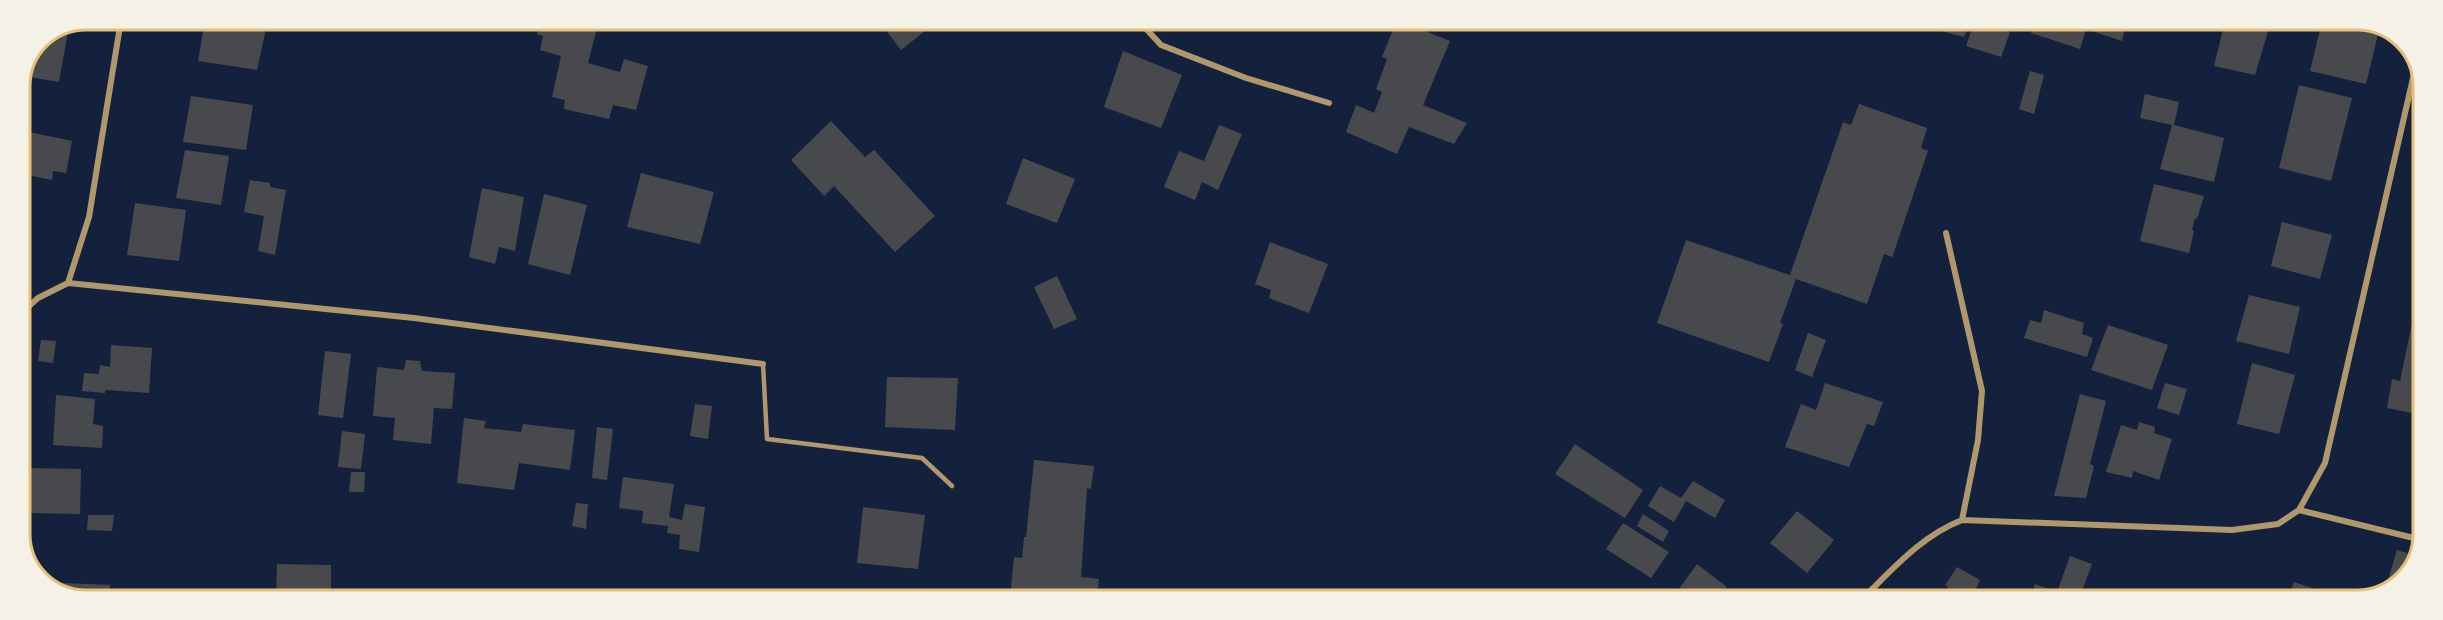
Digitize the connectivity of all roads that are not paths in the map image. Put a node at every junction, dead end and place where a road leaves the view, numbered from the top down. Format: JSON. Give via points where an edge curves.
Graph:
{"nodes":[{"id":1,"x":119,"y":30,"type":"edge"},
{"id":2,"x":1147,"y":30,"type":"edge"},
{"id":3,"x":2413,"y":80,"type":"edge"},
{"id":4,"x":1329,"y":103,"type":"dead end"},
{"id":5,"x":1946,"y":233,"type":"dead end"},
{"id":6,"x":68,"y":283,"type":"junction"},
{"id":7,"x":30,"y":305,"type":"edge"},
{"id":8,"x":763,"y":364,"type":"joint"},
{"id":9,"x":952,"y":486,"type":"dead end"},
{"id":10,"x":2299,"y":510,"type":"junction"},
{"id":11,"x":1962,"y":520,"type":"junction"},
{"id":12,"x":2413,"y":538,"type":"edge"},
{"id":13,"x":1871,"y":590,"type":"edge"}],
"edges":[{"from":1,"to":6,"type":"street","via":[[89,217]]},
{"from":2,"to":4,"type":"street","via":[[1161,45],[1246,78]]},
{"from":3,"to":10,"type":"street","via":[[2325,463]]},
{"from":5,"to":11,"type":"street","via":[[1982,391],[1978,440]]},
{"from":6,"to":7,"type":"street"},
{"from":6,"to":8,"type":"street","via":[[414,318]]},
{"from":8,"to":9,"type":"lane","via":[[767,439],[922,458]]},
{"from":10,"to":11,"type":"street","via":[[2278,524],[2232,530]]},
{"from":10,"to":12,"type":"street"},
{"from":11,"to":13,"type":"street","via":[[1943,527],[1910,552]]}]}
